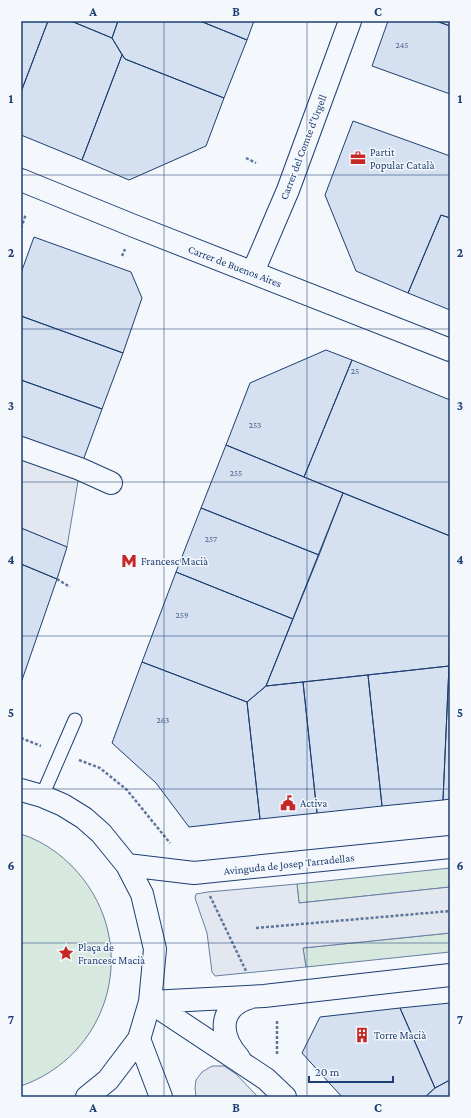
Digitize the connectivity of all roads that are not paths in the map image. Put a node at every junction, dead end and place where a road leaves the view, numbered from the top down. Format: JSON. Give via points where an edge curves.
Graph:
{"nodes":[{"id":1,"x":350,"y":21,"type":"edge"},
{"id":2,"x":21,"y":180,"type":"edge"},
{"id":3,"x":253,"y":272,"type":"junction"},
{"id":4,"x":450,"y":350,"type":"edge"},
{"id":5,"x":21,"y":448,"type":"edge"},
{"id":6,"x":111,"y":483,"type":"dead end"},
{"id":7,"x":76,"y":720,"type":"dead end"},
{"id":8,"x":21,"y":790,"type":"edge"},
{"id":9,"x":42,"y":796,"type":"junction"},
{"id":10,"x":450,"y":847,"type":"edge"},
{"id":11,"x":127,"y":865,"type":"junction"},
{"id":12,"x":450,"y":975,"type":"edge"},
{"id":13,"x":253,"y":997,"type":"junction"},
{"id":14,"x":150,"y":1002,"type":"junction"},
{"id":15,"x":139,"y":1039,"type":"junction"},
{"id":16,"x":246,"y":1065,"type":"junction"},
{"id":17,"x":87,"y":1097,"type":"edge"},
{"id":18,"x":161,"y":1097,"type":"edge"},
{"id":19,"x":285,"y":1097,"type":"edge"}],
"edges":[{"from":1,"to":3,"type":"main road","name":"Carrer del Comte d'Urgell","via":[[288,190]]},
{"from":2,"to":3,"type":"main road","name":"Carrer de Buenos Aires"},
{"from":3,"to":4,"type":"main road","name":"Carrer de Buenos Aires"},
{"from":5,"to":6,"type":"main road"},
{"from":7,"to":9,"type":"lane"},
{"from":8,"to":9,"type":"main road"},
{"from":9,"to":11,"type":"main road","via":[[84,818],[101,833]]},
{"from":10,"to":11,"type":"main road","name":"Avinguda de Josep Tarradellas","via":[[194,873]]},
{"from":11,"to":14,"type":"main road","via":[[142,894],[155,949]]},
{"from":12,"to":13,"type":"main road"},
{"from":13,"to":14,"type":"main road"},
{"from":13,"to":16,"type":"main road","via":[[234,1006],[225,1026],[226,1040]]},
{"from":14,"to":15,"type":"main road"},
{"from":14,"to":16,"type":"main road"},
{"from":15,"to":17,"type":"main road","via":[[108,1080]]},
{"from":15,"to":18,"type":"main road"},
{"from":16,"to":19,"type":"main road"}]}
